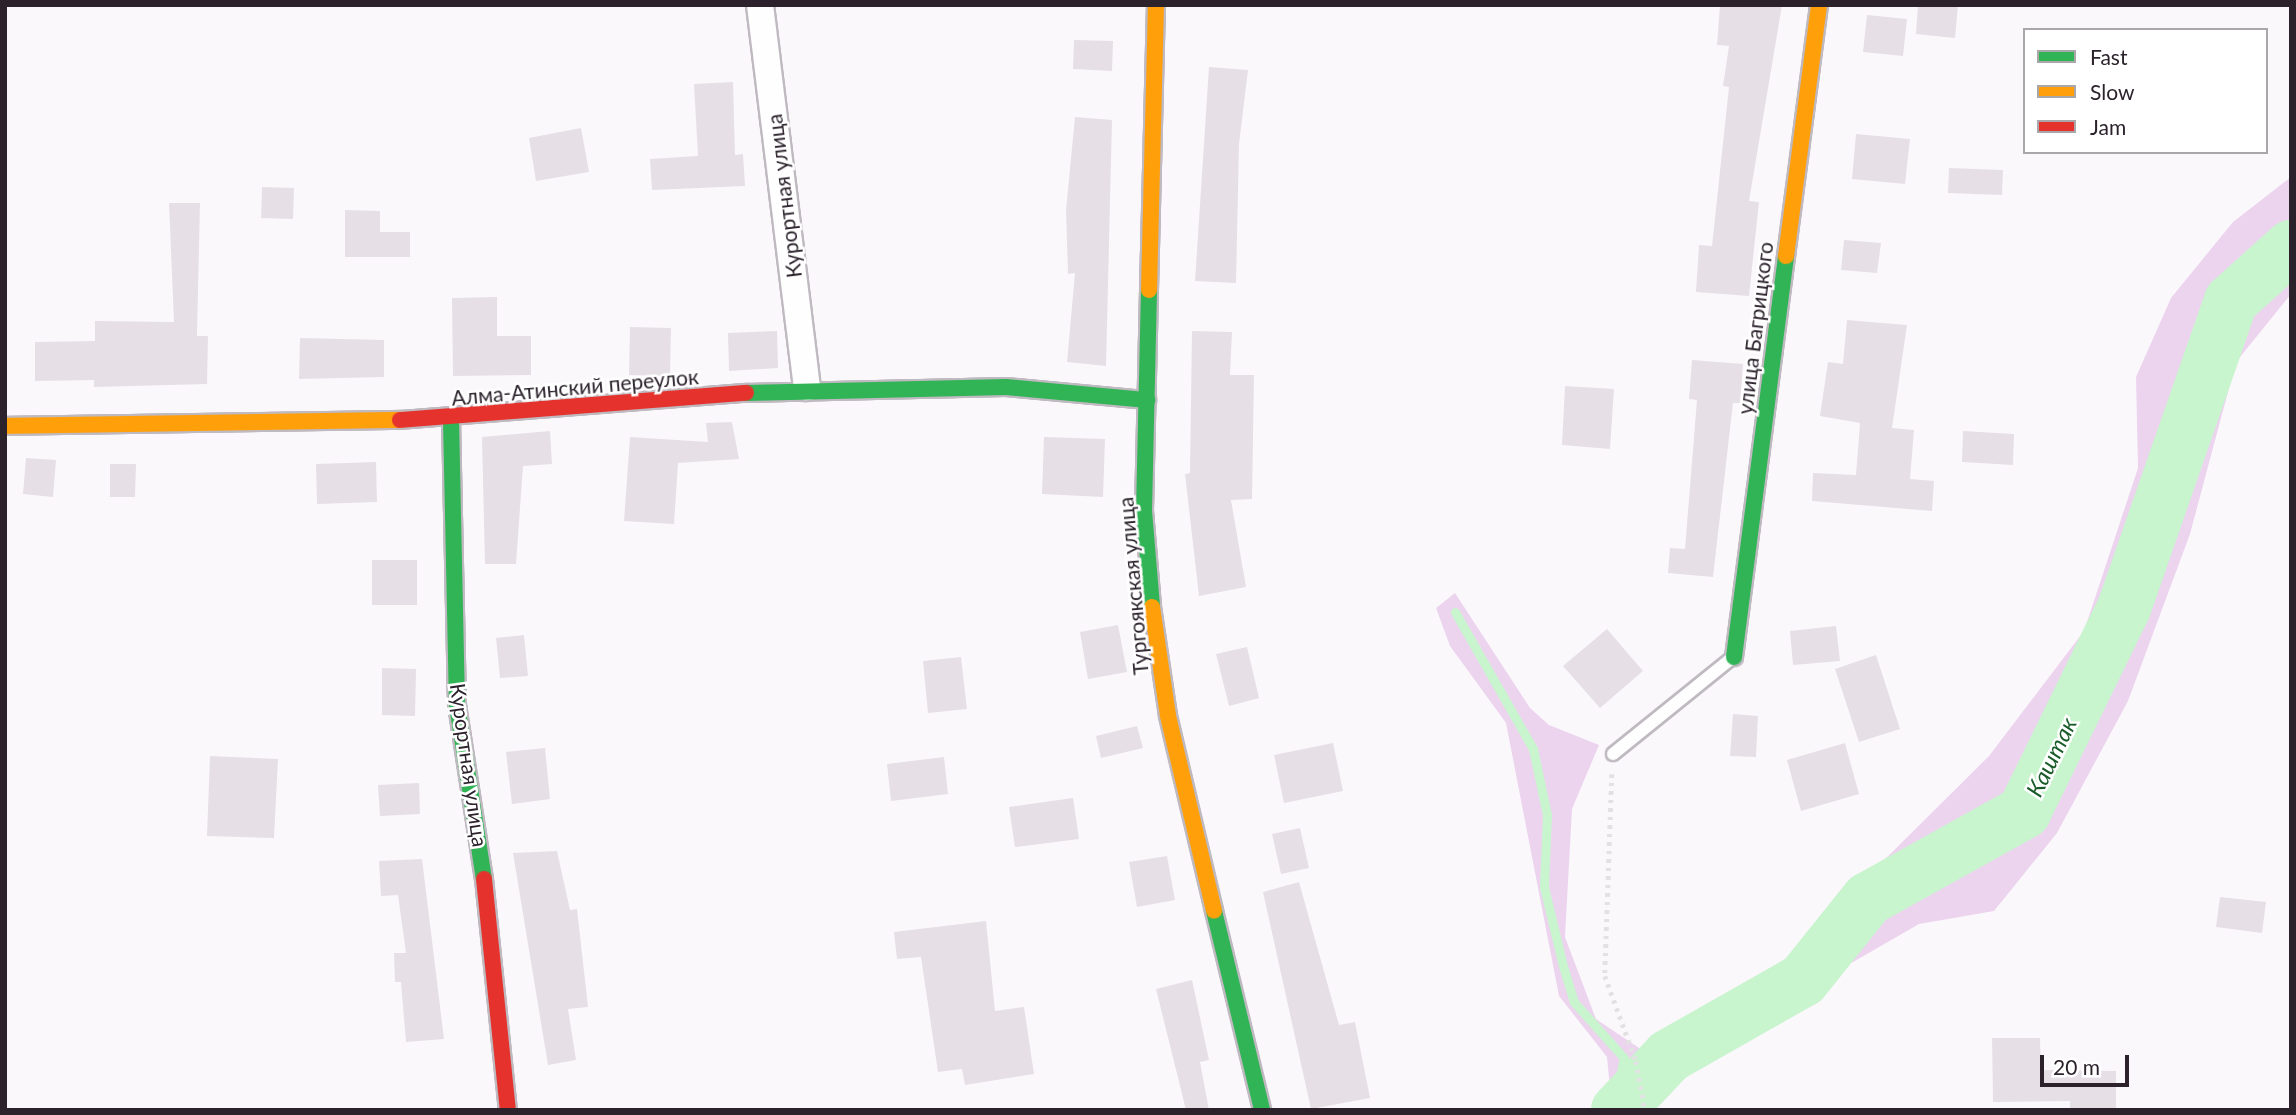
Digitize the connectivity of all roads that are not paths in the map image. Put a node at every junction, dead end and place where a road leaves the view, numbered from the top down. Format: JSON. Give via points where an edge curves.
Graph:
{"nodes":[{"id":1,"x":760,"y":5,"type":"edge"},
{"id":2,"x":1156,"y":5,"type":"edge"},
{"id":3,"x":1819,"y":5,"type":"edge"},
{"id":4,"x":807,"y":387,"type":"junction"},
{"id":5,"x":1147,"y":400,"type":"junction"},
{"id":6,"x":452,"y":419,"type":"junction"},
{"id":7,"x":5,"y":426,"type":"edge"},
{"id":8,"x":1734,"y":657,"type":"joint"},
{"id":9,"x":1613,"y":754,"type":"road end"},
{"id":10,"x":508,"y":1110,"type":"edge"},
{"id":11,"x":1262,"y":1110,"type":"edge"}],
"edges":[{"from":1,"to":4,"type":"street","name":"Курортная улица"},
{"from":2,"to":5,"type":"street","name":"Тургоякская улица"},
{"from":3,"to":8,"type":"street","name":"улица Багрицкого"},
{"from":4,"to":5,"type":"street","name":"Алма-Атинский переулок","via":[[1006,387]]},
{"from":4,"to":6,"type":"street","name":"Алма-Атинский переулок"},
{"from":5,"to":11,"type":"street","name":"Тургоякская улица","via":[[1144,511],[1168,716]]},
{"from":6,"to":7,"type":"street","name":"Алма-Атинский переулок"},
{"from":6,"to":10,"type":"street","name":"Курортная улица","via":[[457,705],[496,956]]},
{"from":8,"to":9,"type":"lane"}]}
